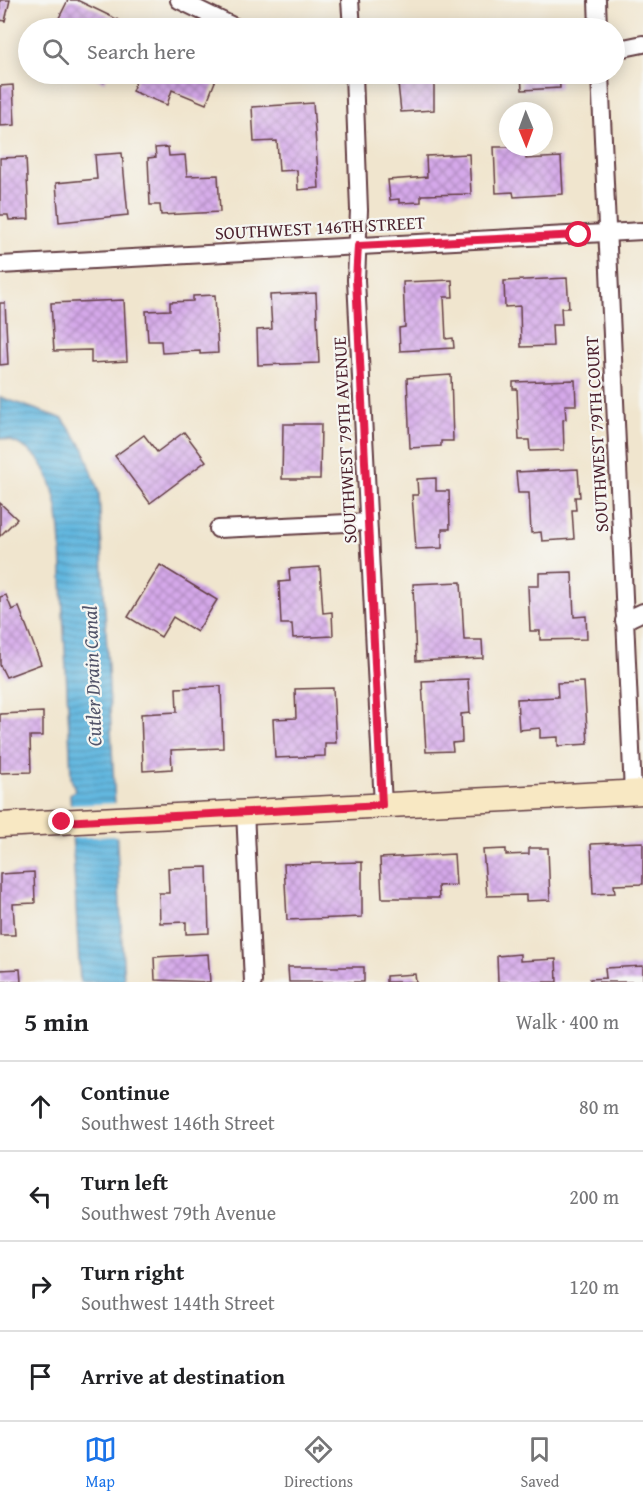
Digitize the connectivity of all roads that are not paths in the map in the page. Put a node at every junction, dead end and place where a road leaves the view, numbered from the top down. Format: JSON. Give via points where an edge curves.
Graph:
{"nodes":[{"id":1,"x":179,"y":0,"type":"edge"},
{"id":2,"x":350,"y":0,"type":"edge"},
{"id":3,"x":597,"y":0,"type":"edge"},
{"id":4,"x":216,"y":18,"type":"edge"},
{"id":5,"x":351,"y":18,"type":"edge"},
{"id":6,"x":598,"y":18,"type":"edge"},
{"id":7,"x":643,"y":44,"type":"edge"},
{"id":8,"x":625,"y":48,"type":"edge"},
{"id":9,"x":354,"y":84,"type":"edge"},
{"id":10,"x":600,"y":84,"type":"edge"},
{"id":11,"x":643,"y":231,"type":"edge"},
{"id":12,"x":607,"y":234,"type":"junction"},
{"id":13,"x":358,"y":246,"type":"junction"},
{"id":14,"x":0,"y":265,"type":"edge"},
{"id":15,"x":368,"y":522,"type":"junction"},
{"id":16,"x":218,"y":529,"type":"dead end"},
{"id":17,"x":643,"y":612,"type":"edge"},
{"id":18,"x":624,"y":621,"type":"junction"},
{"id":19,"x":638,"y":793,"type":"edge"},
{"id":20,"x":382,"y":805,"type":"junction"},
{"id":21,"x":245,"y":812,"type":"junction"},
{"id":22,"x":0,"y":825,"type":"edge"},
{"id":23,"x":253,"y":982,"type":"edge"}],
"edges":[{"from":1,"to":4,"type":"street"},
{"from":2,"to":5,"type":"street"},
{"from":3,"to":6,"type":"street"},
{"from":7,"to":8,"type":"street"},
{"from":9,"to":13,"type":"street","name":"SOUTHWEST 79TH AVENUE"},
{"from":10,"to":12,"type":"street","name":"SOUTHWEST 79TH COURT"},
{"from":11,"to":12,"type":"street","name":"SOUTHWEST 146TH STREET"},
{"from":12,"to":13,"type":"street","name":"SOUTHWEST 146TH STREET"},
{"from":12,"to":18,"type":"street","name":"SOUTHWEST 79TH COURT"},
{"from":13,"to":14,"type":"street","name":"SOUTHWEST 146TH STREET"},
{"from":13,"to":15,"type":"street","name":"SOUTHWEST 79TH AVENUE","via":[[356,280]]},
{"from":15,"to":16,"type":"street"},
{"from":15,"to":20,"type":"street","name":"SOUTHWEST 79TH AVENUE"},
{"from":17,"to":18,"type":"street"},
{"from":18,"to":19,"type":"street","name":"SOUTHWEST 79TH COURT"},
{"from":19,"to":20,"type":"street"},
{"from":20,"to":21,"type":"street"},
{"from":21,"to":22,"type":"street"},
{"from":21,"to":23,"type":"street"}]}
